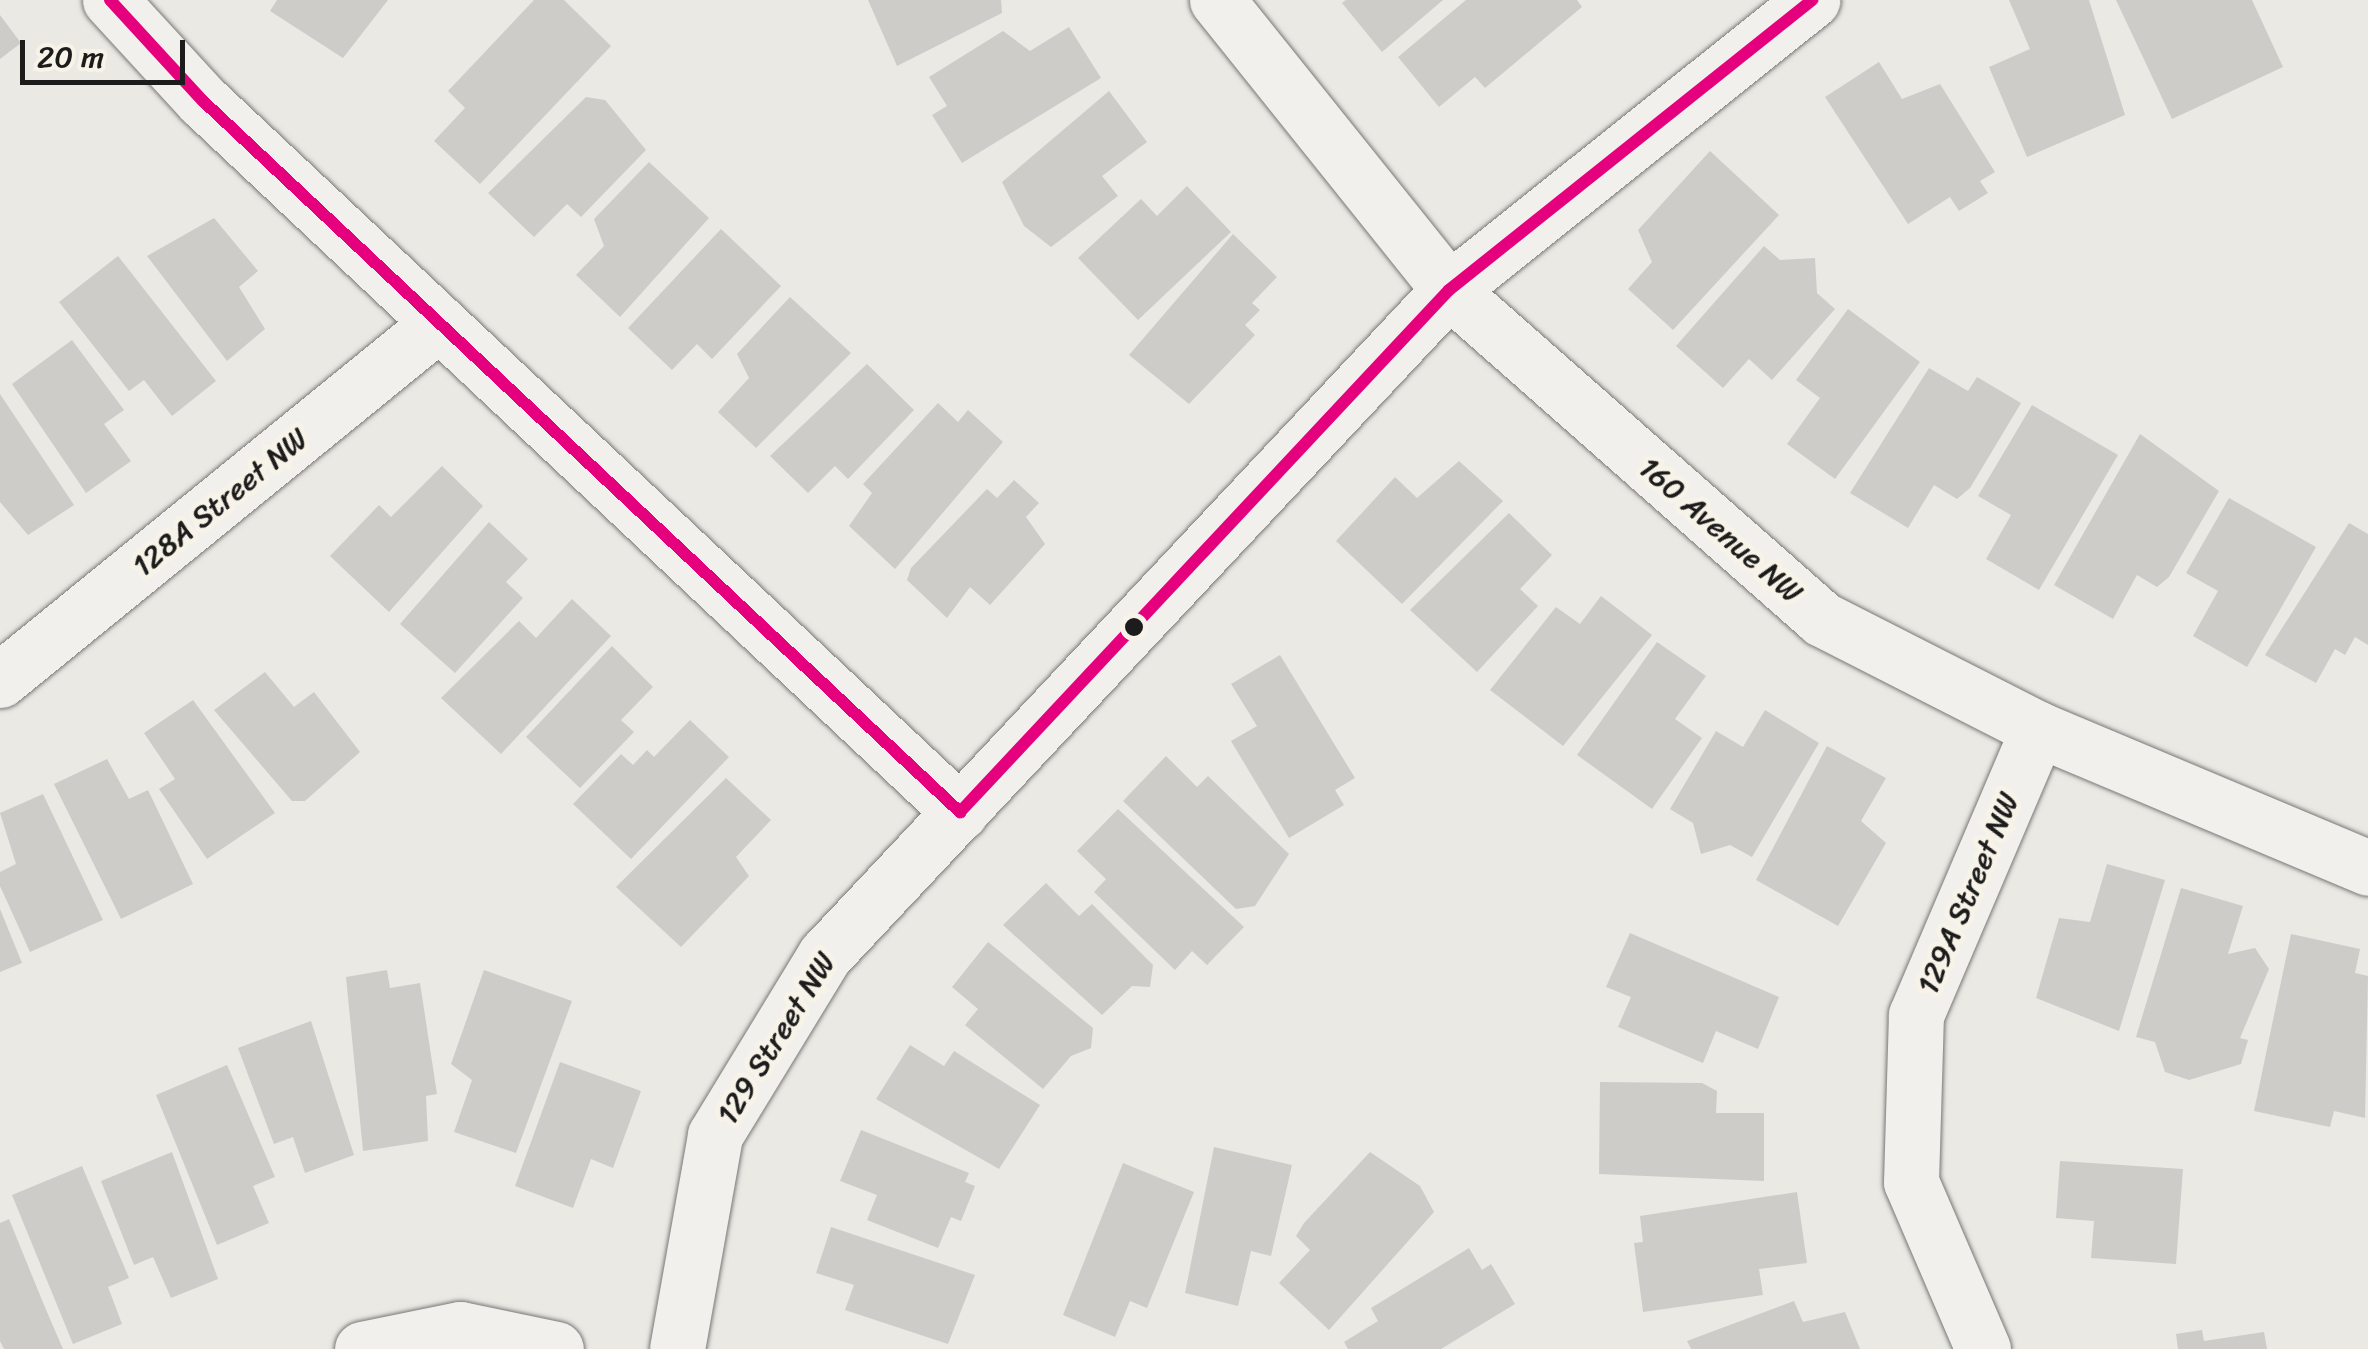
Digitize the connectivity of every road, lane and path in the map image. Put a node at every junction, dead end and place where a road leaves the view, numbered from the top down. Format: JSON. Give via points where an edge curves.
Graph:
{"nodes":[{"id":1,"x":110,"y":0,"type":"edge"},
{"id":2,"x":1217,"y":0,"type":"edge"},
{"id":3,"x":1812,"y":0,"type":"edge"},
{"id":4,"x":1449,"y":290,"type":"junction"},
{"id":5,"x":439,"y":323,"type":"junction"},
{"id":6,"x":0,"y":680,"type":"edge"},
{"id":7,"x":2038,"y":729,"type":"junction"},
{"id":8,"x":960,"y":812,"type":"junction"},
{"id":9,"x":2368,"y":868,"type":"edge"},
{"id":10,"x":362,"y":1349,"type":"edge"},
{"id":11,"x":556,"y":1349,"type":"edge"},
{"id":12,"x":677,"y":1349,"type":"edge"},
{"id":13,"x":1983,"y":1349,"type":"edge"}],
"edges":[{"from":1,"to":5,"type":"street"},
{"from":2,"to":4,"type":"street","name":"160 Avenue NW"},
{"from":3,"to":4,"type":"street","name":"129 Street NW"},
{"from":4,"to":7,"type":"street","name":"160 Avenue NW","via":[[1822,619]]},
{"from":4,"to":8,"type":"street","name":"129 Street NW"},
{"from":5,"to":6,"type":"street","name":"128A Street NW"},
{"from":5,"to":8,"type":"street"},
{"from":7,"to":9,"type":"street","name":"160 Avenue NW"},
{"from":7,"to":13,"type":"street","name":"129A Street NW","via":[[1916,1015],[1912,1182]]},
{"from":8,"to":12,"type":"street","name":"129 Street NW","via":[[825,956],[715,1135]]},
{"from":10,"to":11,"type":"street","via":[[460,1329]]}]}
